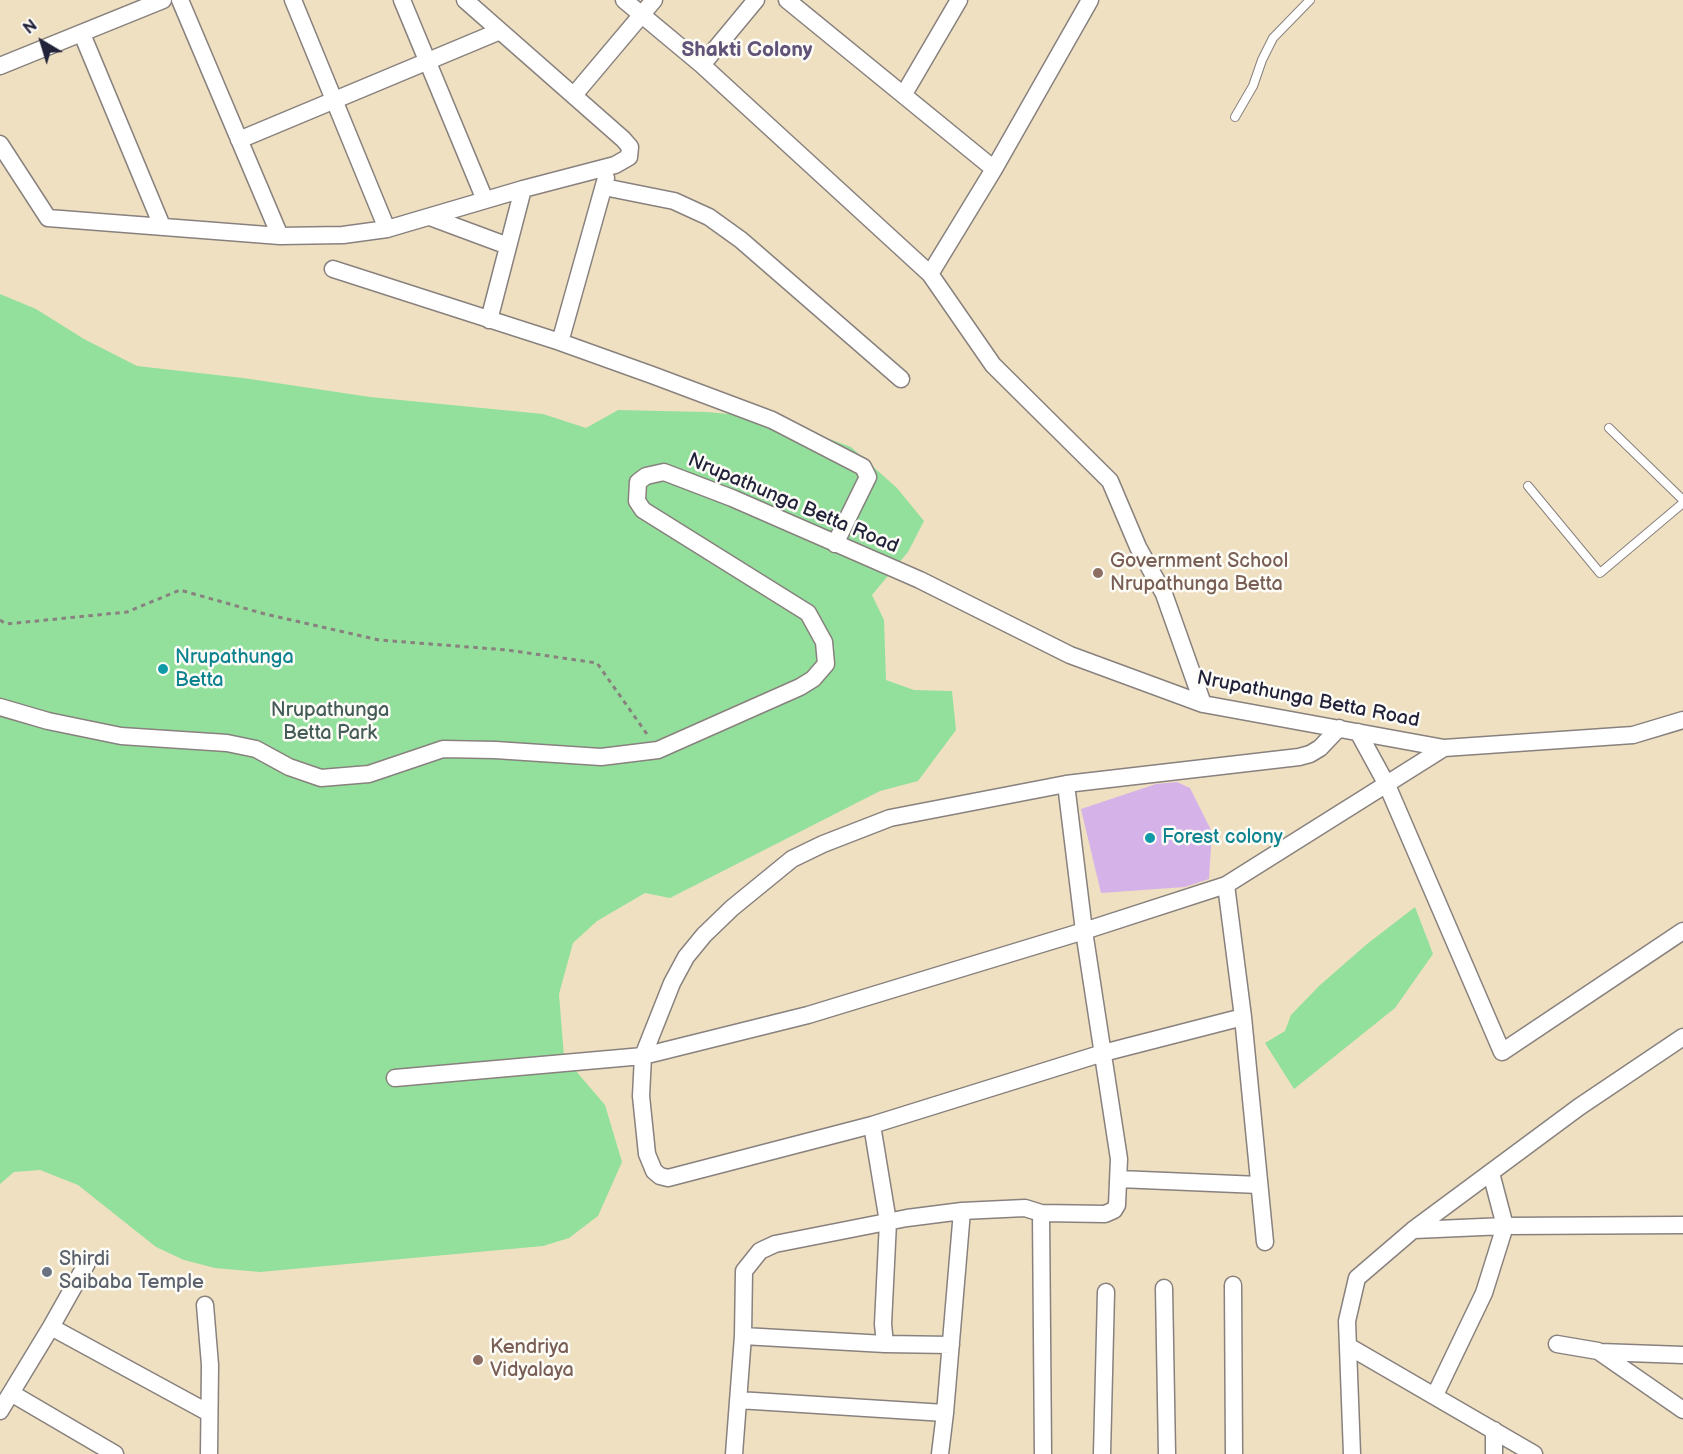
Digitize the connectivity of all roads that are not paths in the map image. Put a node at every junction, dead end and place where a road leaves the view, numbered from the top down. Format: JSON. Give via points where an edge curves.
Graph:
{"nodes":[{"id":1,"x":162,"y":0,"type":"edge"},
{"id":2,"x":180,"y":0,"type":"edge"},
{"id":3,"x":293,"y":0,"type":"edge"},
{"id":4,"x":402,"y":0,"type":"edge"},
{"id":5,"x":465,"y":0,"type":"edge"},
{"id":6,"x":624,"y":0,"type":"edge"},
{"id":7,"x":654,"y":0,"type":"edge"},
{"id":8,"x":756,"y":0,"type":"edge"},
{"id":9,"x":787,"y":0,"type":"edge"},
{"id":10,"x":959,"y":0,"type":"edge"},
{"id":11,"x":1090,"y":0,"type":"edge"},
{"id":12,"x":1310,"y":0,"type":"edge"},
{"id":13,"x":642,"y":15,"type":"junction"},
{"id":14,"x":500,"y":31,"type":"junction"},
{"id":15,"x":82,"y":34,"type":"junction"},
{"id":16,"x":426,"y":62,"type":"junction"},
{"id":17,"x":702,"y":65,"type":"junction"},
{"id":18,"x":0,"y":66,"type":"edge"},
{"id":19,"x":904,"y":94,"type":"junction"},
{"id":20,"x":574,"y":95,"type":"junction"},
{"id":21,"x":334,"y":100,"type":"junction"},
{"id":22,"x":1235,"y":117,"type":"dead end"},
{"id":23,"x":239,"y":140,"type":"junction"},
{"id":24,"x":0,"y":144,"type":"edge"},
{"id":25,"x":609,"y":166,"type":"junction"},
{"id":26,"x":994,"y":169,"type":"junction"},
{"id":27,"x":603,"y":187,"type":"junction"},
{"id":28,"x":523,"y":189,"type":"junction"},
{"id":29,"x":485,"y":200,"type":"junction"},
{"id":30,"x":430,"y":217,"type":"junction"},
{"id":31,"x":162,"y":226,"type":"junction"},
{"id":32,"x":387,"y":229,"type":"junction"},
{"id":33,"x":280,"y":236,"type":"junction"},
{"id":34,"x":508,"y":246,"type":"junction"},
{"id":35,"x":333,"y":269,"type":"dead end"},
{"id":36,"x":930,"y":274,"type":"junction"},
{"id":37,"x":489,"y":320,"type":"junction"},
{"id":38,"x":560,"y":342,"type":"junction"},
{"id":39,"x":901,"y":379,"type":"dead end"},
{"id":40,"x":1609,"y":428,"type":"dead end"},
{"id":41,"x":1528,"y":486,"type":"dead end"},
{"id":42,"x":1683,"y":501,"type":"edge"},
{"id":43,"x":835,"y":544,"type":"junction"},
{"id":44,"x":1203,"y":704,"type":"junction"},
{"id":45,"x":0,"y":707,"type":"edge"},
{"id":46,"x":1683,"y":720,"type":"edge"},
{"id":47,"x":1339,"y":729,"type":"junction"},
{"id":48,"x":1358,"y":732,"type":"junction"},
{"id":49,"x":1444,"y":748,"type":"junction"},
{"id":50,"x":1066,"y":784,"type":"junction"},
{"id":51,"x":1386,"y":784,"type":"junction"},
{"id":52,"x":1226,"y":885,"type":"junction"},
{"id":53,"x":1084,"y":931,"type":"junction"},
{"id":54,"x":1683,"y":931,"type":"edge"},
{"id":55,"x":1243,"y":1017,"type":"junction"},
{"id":56,"x":1683,"y":1036,"type":"edge"},
{"id":57,"x":1102,"y":1053,"type":"junction"},
{"id":58,"x":643,"y":1056,"type":"junction"},
{"id":59,"x":395,"y":1078,"type":"dead end"},
{"id":60,"x":872,"y":1125,"type":"junction"},
{"id":61,"x":1491,"y":1173,"type":"junction"},
{"id":62,"x":1119,"y":1179,"type":"junction"},
{"id":63,"x":1260,"y":1185,"type":"junction"},
{"id":64,"x":962,"y":1211,"type":"junction"},
{"id":65,"x":1041,"y":1213,"type":"junction"},
{"id":66,"x":888,"y":1222,"type":"junction"},
{"id":67,"x":1683,"y":1225,"type":"edge"},
{"id":68,"x":1505,"y":1226,"type":"junction"},
{"id":69,"x":1413,"y":1230,"type":"junction"},
{"id":70,"x":1265,"y":1242,"type":"dead end"},
{"id":71,"x":87,"y":1263,"type":"dead end"},
{"id":72,"x":1233,"y":1285,"type":"dead end"},
{"id":73,"x":1164,"y":1288,"type":"dead end"},
{"id":74,"x":1106,"y":1292,"type":"dead end"},
{"id":75,"x":205,"y":1305,"type":"dead end"},
{"id":76,"x":51,"y":1327,"type":"junction"},
{"id":77,"x":743,"y":1336,"type":"junction"},
{"id":78,"x":885,"y":1344,"type":"junction"},
{"id":79,"x":1557,"y":1344,"type":"dead end"},
{"id":80,"x":951,"y":1346,"type":"junction"},
{"id":81,"x":1348,"y":1346,"type":"junction"},
{"id":82,"x":1598,"y":1352,"type":"junction"},
{"id":83,"x":1683,"y":1355,"type":"edge"},
{"id":84,"x":11,"y":1393,"type":"junction"},
{"id":85,"x":1434,"y":1395,"type":"junction"},
{"id":86,"x":738,"y":1400,"type":"junction"},
{"id":87,"x":1683,"y":1410,"type":"edge"},
{"id":88,"x":0,"y":1411,"type":"edge"},
{"id":89,"x":209,"y":1413,"type":"junction"},
{"id":90,"x":945,"y":1413,"type":"junction"},
{"id":91,"x":1494,"y":1430,"type":"junction"},
{"id":92,"x":115,"y":1454,"type":"edge"},
{"id":93,"x":209,"y":1454,"type":"edge"},
{"id":94,"x":735,"y":1454,"type":"edge"},
{"id":95,"x":940,"y":1454,"type":"edge"},
{"id":96,"x":1043,"y":1454,"type":"edge"},
{"id":97,"x":1102,"y":1454,"type":"edge"},
{"id":98,"x":1167,"y":1454,"type":"edge"},
{"id":99,"x":1234,"y":1454,"type":"edge"},
{"id":100,"x":1352,"y":1454,"type":"edge"},
{"id":101,"x":1494,"y":1454,"type":"edge"},
{"id":102,"x":1534,"y":1454,"type":"edge"}],
"edges":[{"from":1,"to":15,"type":"street"},
{"from":2,"to":23,"type":"street"},
{"from":3,"to":21,"type":"street"},
{"from":4,"to":16,"type":"street"},
{"from":5,"to":14,"type":"street"},
{"from":6,"to":13,"type":"street"},
{"from":7,"to":13,"type":"street"},
{"from":8,"to":17,"type":"street"},
{"from":9,"to":19,"type":"street"},
{"from":10,"to":19,"type":"street"},
{"from":11,"to":26,"type":"street"},
{"from":12,"to":22,"type":"lane","via":[[1273,38]]},
{"from":13,"to":17,"type":"street"},
{"from":13,"to":20,"type":"street"},
{"from":14,"to":16,"type":"street"},
{"from":14,"to":20,"type":"street"},
{"from":15,"to":18,"type":"street"},
{"from":15,"to":31,"type":"street"},
{"from":16,"to":21,"type":"street"},
{"from":16,"to":29,"type":"street"},
{"from":17,"to":36,"type":"street"},
{"from":19,"to":26,"type":"street"},
{"from":20,"to":25,"type":"street","via":[[630,147],[629,157]]},
{"from":21,"to":23,"type":"street"},
{"from":21,"to":32,"type":"street"},
{"from":23,"to":33,"type":"street"},
{"from":24,"to":31,"type":"street","via":[[48,218]]},
{"from":25,"to":27,"type":"street"},
{"from":25,"to":28,"type":"street"},
{"from":26,"to":36,"type":"street"},
{"from":27,"to":38,"type":"street"},
{"from":27,"to":39,"type":"street","via":[[674,201],[709,217],[741,240]]},
{"from":28,"to":29,"type":"street"},
{"from":28,"to":34,"type":"street"},
{"from":29,"to":30,"type":"street"},
{"from":30,"to":32,"type":"street"},
{"from":30,"to":34,"type":"street"},
{"from":31,"to":33,"type":"street"},
{"from":32,"to":33,"type":"street","via":[[343,235]]},
{"from":34,"to":37,"type":"street"},
{"from":35,"to":37,"type":"street"},
{"from":36,"to":44,"type":"street","via":[[993,365],[1110,481],[1138,547],[1164,594]]},
{"from":37,"to":38,"type":"street"},
{"from":38,"to":43,"type":"street","via":[[772,420],[864,467],[868,477]]},
{"from":40,"to":42,"type":"lane"},
{"from":41,"to":42,"type":"lane","via":[[1600,573]]},
{"from":43,"to":44,"type":"street","name":"Nrupathunga Betta Road","via":[[920,580],[1070,655]]},
{"from":43,"to":45,"type":"street","name":"Nrupathunga Betta Road","via":[[664,472],[638,482],[637,501],[643,510],[808,613],[824,642],[826,664],[800,687],[658,750],[601,757],[443,749],[369,774],[321,778],[256,749],[226,743],[121,736]]},
{"from":44,"to":47,"type":"street","name":"Nrupathunga Betta Road"},
{"from":46,"to":49,"type":"street","name":"Nrupathunga Betta Road","via":[[1633,735]]},
{"from":47,"to":48,"type":"street","name":"Nrupathunga Betta Road"},
{"from":47,"to":50,"type":"street","via":[[1320,748],[1299,758]]},
{"from":48,"to":49,"type":"street","name":"Nrupathunga Betta Road"},
{"from":48,"to":51,"type":"street"},
{"from":49,"to":51,"type":"street"},
{"from":50,"to":53,"type":"street"},
{"from":50,"to":58,"type":"street","via":[[890,818],[792,859],[732,908],[686,957]]},
{"from":51,"to":52,"type":"street"},
{"from":51,"to":54,"type":"street","via":[[1502,1052]]},
{"from":52,"to":53,"type":"street"},
{"from":52,"to":55,"type":"street"},
{"from":53,"to":57,"type":"street"},
{"from":53,"to":58,"type":"street","via":[[808,1015]]},
{"from":55,"to":57,"type":"street"},
{"from":55,"to":63,"type":"street"},
{"from":56,"to":61,"type":"street"},
{"from":57,"to":60,"type":"street"},
{"from":57,"to":62,"type":"street"},
{"from":58,"to":59,"type":"street"},
{"from":58,"to":60,"type":"street","via":[[640,1096],[647,1154],[660,1176],[668,1178]]},
{"from":60,"to":66,"type":"street"},
{"from":61,"to":68,"type":"street"},
{"from":61,"to":69,"type":"street"},
{"from":62,"to":63,"type":"street"},
{"from":62,"to":65,"type":"street","via":[[1117,1205],[1110,1212]]},
{"from":63,"to":70,"type":"street"},
{"from":64,"to":65,"type":"street","via":[[1025,1208]]},
{"from":64,"to":66,"type":"street"},
{"from":64,"to":80,"type":"street"},
{"from":65,"to":96,"type":"street"},
{"from":66,"to":77,"type":"street","via":[[775,1244],[760,1251],[744,1271]]},
{"from":66,"to":78,"type":"street"},
{"from":67,"to":68,"type":"street"},
{"from":68,"to":69,"type":"street"},
{"from":68,"to":85,"type":"street","via":[[1484,1293]]},
{"from":69,"to":81,"type":"street","via":[[1358,1278],[1347,1321]]},
{"from":71,"to":76,"type":"street"},
{"from":72,"to":99,"type":"street"},
{"from":73,"to":98,"type":"street"},
{"from":74,"to":97,"type":"street"},
{"from":75,"to":89,"type":"street"},
{"from":76,"to":84,"type":"street"},
{"from":76,"to":89,"type":"street"},
{"from":77,"to":78,"type":"street"},
{"from":77,"to":86,"type":"street"},
{"from":78,"to":80,"type":"street"},
{"from":79,"to":82,"type":"street"},
{"from":80,"to":90,"type":"street"},
{"from":81,"to":85,"type":"street"},
{"from":81,"to":100,"type":"street"},
{"from":82,"to":83,"type":"street"},
{"from":82,"to":87,"type":"street"},
{"from":84,"to":88,"type":"street"},
{"from":84,"to":92,"type":"street"},
{"from":85,"to":91,"type":"street"},
{"from":86,"to":90,"type":"street"},
{"from":86,"to":94,"type":"street"},
{"from":89,"to":93,"type":"street"},
{"from":90,"to":95,"type":"street"},
{"from":91,"to":101,"type":"street"},
{"from":91,"to":102,"type":"street"}]}
